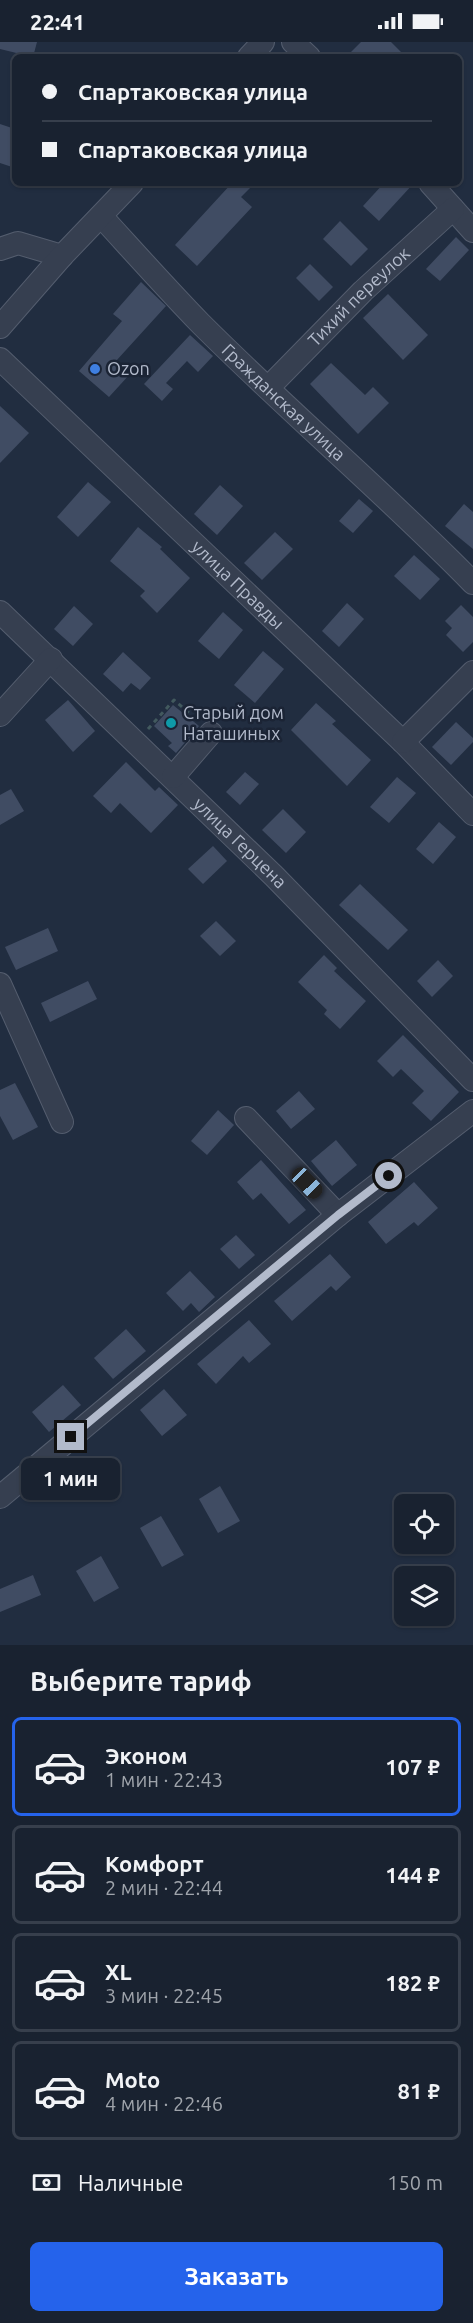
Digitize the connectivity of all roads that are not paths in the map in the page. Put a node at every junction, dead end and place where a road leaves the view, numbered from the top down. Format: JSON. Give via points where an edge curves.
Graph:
{"nodes":[{"id":1,"x":263,"y":42,"type":"edge"},
{"id":2,"x":293,"y":42,"type":"edge"},
{"id":3,"x":252,"y":54,"type":"edge"},
{"id":4,"x":306,"y":54,"type":"edge"},
{"id":5,"x":129,"y":186,"type":"edge"},
{"id":6,"x":433,"y":186,"type":"edge"},
{"id":7,"x":453,"y":209,"type":"junction"},
{"id":8,"x":101,"y":216,"type":"junction"},
{"id":9,"x":473,"y":231,"type":"edge"},
{"id":10,"x":0,"y":249,"type":"edge"},
{"id":11,"x":62,"y":256,"type":"junction"},
{"id":12,"x":0,"y":327,"type":"edge"},
{"id":13,"x":0,"y":359,"type":"edge"},
{"id":14,"x":268,"y":388,"type":"junction"},
{"id":15,"x":473,"y":583,"type":"edge"},
{"id":16,"x":0,"y":612,"type":"edge"},
{"id":17,"x":51,"y":659,"type":"junction"},
{"id":18,"x":473,"y":672,"type":"edge"},
{"id":19,"x":0,"y":715,"type":"edge"},
{"id":20,"x":211,"y":733,"type":"road end"},
{"id":21,"x":403,"y":742,"type":"junction"},
{"id":22,"x":173,"y":777,"type":"junction"},
{"id":23,"x":473,"y":814,"type":"edge"},
{"id":24,"x":0,"y":984,"type":"edge"},
{"id":25,"x":473,"y":1080,"type":"edge"},
{"id":26,"x":473,"y":1111,"type":"edge"},
{"id":27,"x":246,"y":1118,"type":"dead end"},
{"id":28,"x":62,"y":1122,"type":"dead end"},
{"id":29,"x":338,"y":1215,"type":"junction"},
{"id":30,"x":0,"y":1497,"type":"edge"}],
"edges":[{"from":1,"to":3,"type":"street"},
{"from":2,"to":4,"type":"street"},
{"from":5,"to":8,"type":"street"},
{"from":6,"to":7,"type":"street"},
{"from":7,"to":9,"type":"street"},
{"from":7,"to":14,"type":"street","name":"Тихий переулок","via":[[363,291]]},
{"from":8,"to":11,"type":"street"},
{"from":8,"to":14,"type":"street","name":"Гражданская улица","via":[[199,322]]},
{"from":10,"to":11,"type":"street","via":[[18,243]]},
{"from":11,"to":12,"type":"street"},
{"from":13,"to":21,"type":"street","name":"улица Правды"},
{"from":14,"to":15,"type":"street","name":"Гражданская улица","via":[[411,519]]},
{"from":16,"to":17,"type":"street","name":"улица Герцена"},
{"from":17,"to":19,"type":"street"},
{"from":17,"to":22,"type":"street","name":"улица Герцена"},
{"from":18,"to":21,"type":"street"},
{"from":20,"to":22,"type":"street"},
{"from":21,"to":23,"type":"street","name":"улица Правды"},
{"from":22,"to":25,"type":"street","name":"улица Герцена"},
{"from":24,"to":28,"type":"street"},
{"from":26,"to":29,"type":"street"},
{"from":27,"to":29,"type":"street"},
{"from":29,"to":30,"type":"street"}]}
